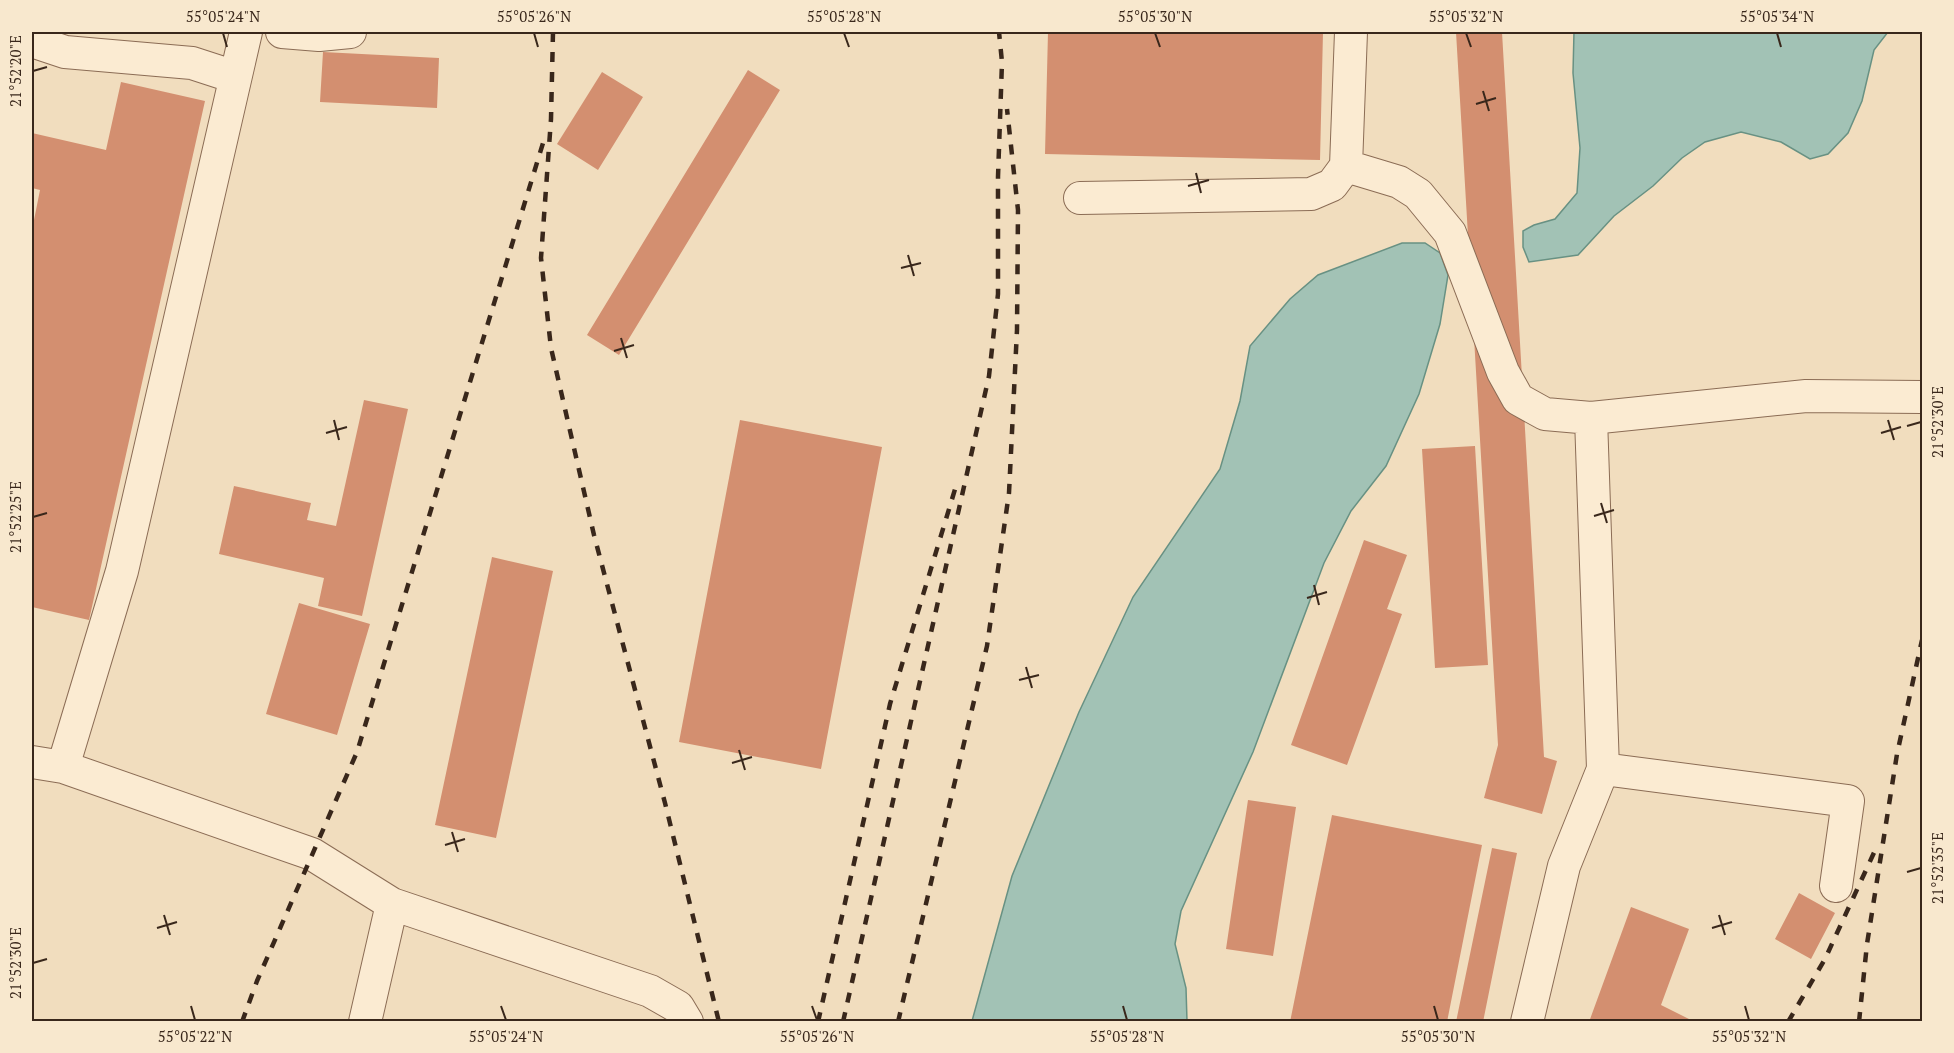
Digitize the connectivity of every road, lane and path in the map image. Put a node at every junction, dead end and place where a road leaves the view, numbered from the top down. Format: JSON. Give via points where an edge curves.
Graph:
{"nodes":[{"id":1,"x":246,"y":32,"type":"edge"},
{"id":2,"x":282,"y":32,"type":"edge"},
{"id":3,"x":350,"y":32,"type":"edge"},
{"id":4,"x":1351,"y":32,"type":"edge"},
{"id":5,"x":32,"y":42,"type":"edge"},
{"id":6,"x":235,"y":77,"type":"junction"},
{"id":7,"x":1346,"y":166,"type":"junction"},
{"id":8,"x":1080,"y":198,"type":"dead end"},
{"id":9,"x":1923,"y":397,"type":"edge"},
{"id":10,"x":1591,"y":418,"type":"junction"},
{"id":11,"x":32,"y":762,"type":"edge"},
{"id":12,"x":63,"y":767,"type":"junction"},
{"id":13,"x":1603,"y":769,"type":"junction"},
{"id":14,"x":1836,"y":886,"type":"dead end"},
{"id":15,"x":392,"y":904,"type":"junction"},
{"id":16,"x":364,"y":1022,"type":"edge"},
{"id":17,"x":687,"y":1022,"type":"edge"},
{"id":18,"x":1527,"y":1022,"type":"edge"}],
"edges":[{"from":1,"to":6,"type":"lane"},
{"from":2,"to":3,"type":"lane"},
{"from":4,"to":7,"type":"lane"},
{"from":5,"to":6,"type":"lane","via":[[65,52],[192,63]]},
{"from":6,"to":12,"type":"lane","via":[[122,571]]},
{"from":7,"to":8,"type":"lane","via":[[1332,184],[1311,194]]},
{"from":7,"to":10,"type":"lane","via":[[1399,182],[1418,194],[1450,233],[1503,372],[1518,399],[1545,414]]},
{"from":9,"to":10,"type":"lane","via":[[1806,396]]},
{"from":10,"to":13,"type":"lane"},
{"from":11,"to":12,"type":"lane"},
{"from":12,"to":15,"type":"lane","via":[[312,854]]},
{"from":13,"to":14,"type":"lane","via":[[1848,801]]},
{"from":13,"to":18,"type":"lane","via":[[1564,866]]},
{"from":15,"to":16,"type":"lane"},
{"from":15,"to":17,"type":"lane","via":[[650,991],[678,1007]]}]}
